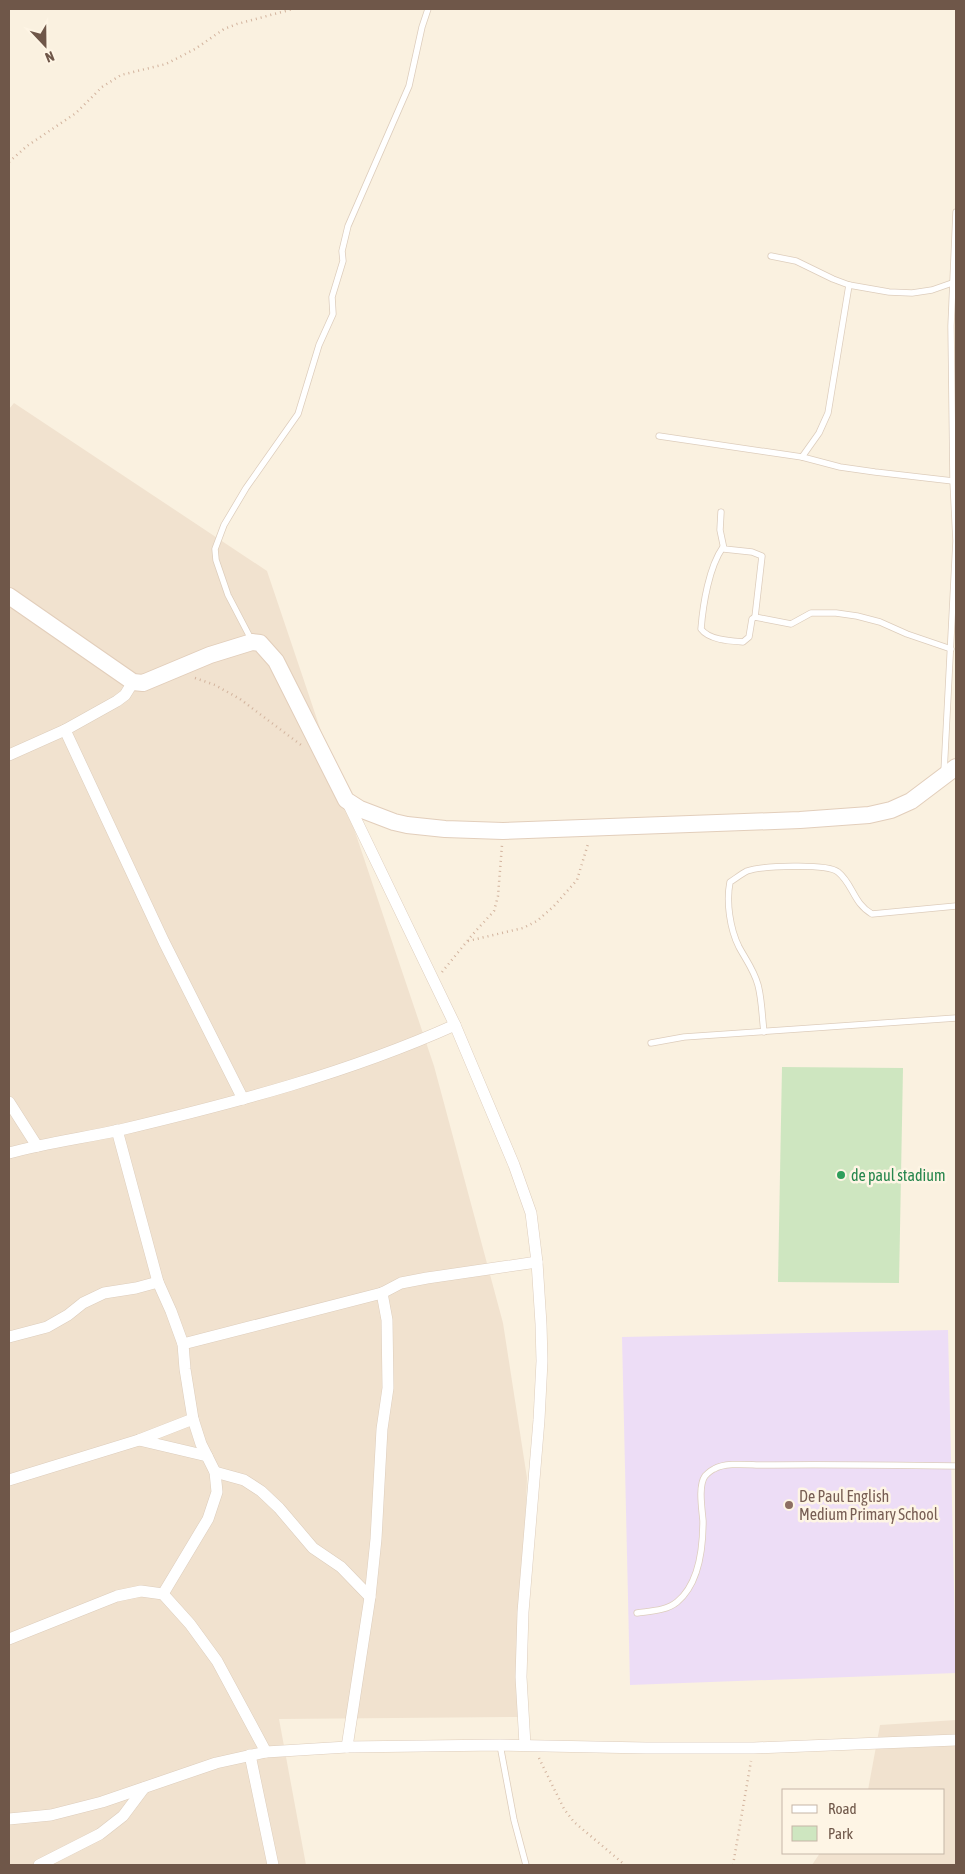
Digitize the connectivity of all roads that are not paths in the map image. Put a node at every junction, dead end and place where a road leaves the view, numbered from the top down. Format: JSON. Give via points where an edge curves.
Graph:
{"nodes":[{"id":1,"x":428,"y":9,"type":"edge"},
{"id":2,"x":956,"y":212,"type":"edge"},
{"id":3,"x":771,"y":256,"type":"dead end"},
{"id":4,"x":952,"y":283,"type":"junction"},
{"id":5,"x":849,"y":285,"type":"junction"},
{"id":6,"x":659,"y":436,"type":"dead end"},
{"id":7,"x":802,"y":458,"type":"junction"},
{"id":8,"x":953,"y":481,"type":"junction"},
{"id":9,"x":721,"y":512,"type":"dead end"},
{"id":10,"x":723,"y":547,"type":"junction"},
{"id":11,"x":9,"y":596,"type":"edge"},
{"id":12,"x":755,"y":617,"type":"junction"},
{"id":13,"x":252,"y":642,"type":"junction"},
{"id":14,"x":951,"y":649,"type":"junction"},
{"id":15,"x":133,"y":682,"type":"junction"},
{"id":16,"x":65,"y":730,"type":"junction"},
{"id":17,"x":9,"y":755,"type":"edge"},
{"id":18,"x":950,"y":772,"type":"edge"},
{"id":19,"x":346,"y":800,"type":"junction"},
{"id":20,"x":956,"y":906,"type":"edge"},
{"id":21,"x":956,"y":1018,"type":"edge"},
{"id":22,"x":455,"y":1025,"type":"junction"},
{"id":23,"x":764,"y":1032,"type":"junction"},
{"id":24,"x":651,"y":1044,"type":"dead end"},
{"id":25,"x":243,"y":1099,"type":"junction"},
{"id":26,"x":9,"y":1102,"type":"edge"},
{"id":27,"x":117,"y":1130,"type":"junction"},
{"id":28,"x":37,"y":1146,"type":"junction"},
{"id":29,"x":9,"y":1153,"type":"edge"},
{"id":30,"x":537,"y":1262,"type":"junction"},
{"id":31,"x":158,"y":1282,"type":"junction"},
{"id":32,"x":382,"y":1292,"type":"junction"},
{"id":33,"x":9,"y":1337,"type":"edge"},
{"id":34,"x":183,"y":1344,"type":"junction"},
{"id":35,"x":193,"y":1419,"type":"junction"},
{"id":36,"x":140,"y":1440,"type":"junction"},
{"id":37,"x":207,"y":1456,"type":"junction"},
{"id":38,"x":956,"y":1466,"type":"edge"},
{"id":39,"x":215,"y":1472,"type":"junction"},
{"id":40,"x":9,"y":1480,"type":"edge"},
{"id":41,"x":163,"y":1594,"type":"junction"},
{"id":42,"x":370,"y":1597,"type":"junction"},
{"id":43,"x":637,"y":1613,"type":"dead end"},
{"id":44,"x":9,"y":1639,"type":"edge"},
{"id":45,"x":956,"y":1740,"type":"edge"},
{"id":46,"x":500,"y":1745,"type":"junction"},
{"id":47,"x":529,"y":1745,"type":"junction"},
{"id":48,"x":347,"y":1747,"type":"junction"},
{"id":49,"x":266,"y":1752,"type":"junction"},
{"id":50,"x":250,"y":1755,"type":"junction"},
{"id":51,"x":144,"y":1788,"type":"junction"},
{"id":52,"x":9,"y":1819,"type":"edge"},
{"id":53,"x":39,"y":1865,"type":"edge"},
{"id":54,"x":273,"y":1865,"type":"edge"},
{"id":55,"x":526,"y":1865,"type":"edge"}],
"edges":[{"from":1,"to":13,"type":"lane","via":[[409,86],[348,226],[343,261],[332,298],[333,314],[319,345],[298,414],[246,488],[224,525],[215,549],[228,596]]},
{"from":2,"to":4,"type":"lane"},
{"from":3,"to":5,"type":"lane","via":[[796,261]]},
{"from":4,"to":5,"type":"lane","via":[[912,293]]},
{"from":4,"to":8,"type":"lane"},
{"from":5,"to":7,"type":"lane","via":[[828,413]]},
{"from":6,"to":7,"type":"lane"},
{"from":7,"to":8,"type":"lane","via":[[840,467]]},
{"from":8,"to":14,"type":"lane","via":[[956,541]]},
{"from":9,"to":10,"type":"lane"},
{"from":10,"to":12,"type":"lane","via":[[762,556]]},
{"from":10,"to":12,"type":"lane","via":[[715,560],[701,629],[716,638],[744,642],[749,637]]},
{"from":11,"to":15,"type":"street"},
{"from":12,"to":14,"type":"lane","via":[[791,624],[811,613],[857,616]]},
{"from":13,"to":15,"type":"street","via":[[210,655],[143,683]]},
{"from":13,"to":19,"type":"street","via":[[260,643],[276,661]]},
{"from":14,"to":18,"type":"lane"},
{"from":15,"to":16,"type":"street","via":[[118,701]]},
{"from":16,"to":17,"type":"street"},
{"from":16,"to":25,"type":"street","via":[[164,942]]},
{"from":18,"to":19,"type":"street","via":[[911,801],[891,810],[870,815],[800,820],[503,831],[445,829],[407,825],[360,810]]},
{"from":19,"to":22,"type":"street"},
{"from":20,"to":23,"type":"lane","via":[[872,914],[864,909],[838,872],[824,866],[762,868],[746,872],[730,882],[728,893],[734,935],[758,986]]},
{"from":21,"to":23,"type":"lane"},
{"from":22,"to":25,"type":"street","via":[[387,1054]]},
{"from":22,"to":30,"type":"street","via":[[531,1213]]},
{"from":23,"to":24,"type":"lane","via":[[684,1037]]},
{"from":25,"to":27,"type":"street"},
{"from":26,"to":28,"type":"street"},
{"from":27,"to":28,"type":"street"},
{"from":27,"to":31,"type":"street"},
{"from":28,"to":29,"type":"street"},
{"from":30,"to":32,"type":"street","via":[[401,1283]]},
{"from":30,"to":47,"type":"street","via":[[542,1361],[523,1612],[522,1693]]},
{"from":31,"to":33,"type":"street","via":[[104,1293],[47,1327]]},
{"from":31,"to":34,"type":"street"},
{"from":32,"to":34,"type":"street"},
{"from":32,"to":42,"type":"street","via":[[387,1320],[388,1388]]},
{"from":34,"to":35,"type":"street"},
{"from":35,"to":36,"type":"street"},
{"from":35,"to":37,"type":"street"},
{"from":36,"to":37,"type":"street"},
{"from":36,"to":40,"type":"street"},
{"from":37,"to":39,"type":"street"},
{"from":38,"to":43,"type":"lane","via":[[790,1464],[715,1468],[704,1476],[701,1547],[697,1569],[688,1588],[677,1602],[663,1609]]},
{"from":39,"to":41,"type":"street","via":[[217,1492],[208,1519]]},
{"from":39,"to":42,"type":"street","via":[[244,1480],[261,1491],[313,1548],[341,1567]]},
{"from":41,"to":44,"type":"street","via":[[141,1591],[117,1596]]},
{"from":41,"to":49,"type":"street","via":[[218,1661]]},
{"from":42,"to":48,"type":"street"},
{"from":45,"to":47,"type":"street","via":[[754,1748]]},
{"from":46,"to":47,"type":"street"},
{"from":46,"to":48,"type":"street"},
{"from":46,"to":55,"type":"lane"},
{"from":48,"to":49,"type":"street"},
{"from":49,"to":50,"type":"street"},
{"from":50,"to":51,"type":"street","via":[[216,1762]]},
{"from":50,"to":54,"type":"street"},
{"from":51,"to":52,"type":"street","via":[[51,1814]]},
{"from":51,"to":53,"type":"street","via":[[123,1816],[100,1834]]}]}
